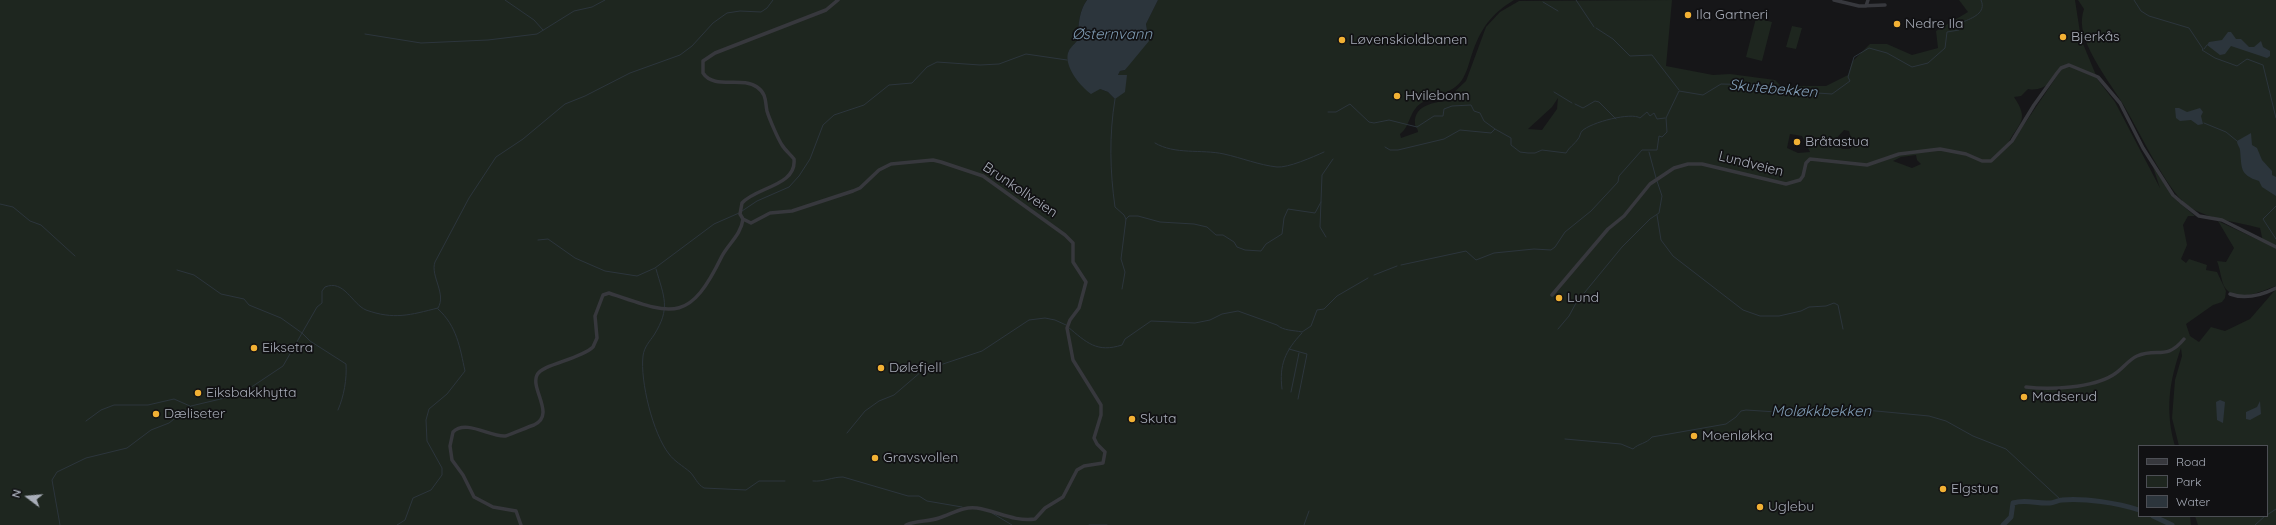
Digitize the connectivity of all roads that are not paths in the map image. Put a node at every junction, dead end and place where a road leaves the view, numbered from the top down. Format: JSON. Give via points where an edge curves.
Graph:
{"nodes":[{"id":1,"x":838,"y":0,"type":"edge"},
{"id":2,"x":1835,"y":0,"type":"edge"},
{"id":3,"x":1868,"y":0,"type":"edge"},
{"id":4,"x":1885,"y":5,"type":"dead end"},
{"id":5,"x":1866,"y":6,"type":"junction"},
{"id":6,"x":743,"y":219,"type":"junction"},
{"id":7,"x":2276,"y":247,"type":"edge"},
{"id":8,"x":2276,"y":288,"type":"edge"},
{"id":9,"x":2230,"y":294,"type":"dead end"},
{"id":10,"x":1552,"y":295,"type":"dead end"},
{"id":11,"x":2184,"y":339,"type":"dead end"},
{"id":12,"x":2026,"y":387,"type":"dead end"},
{"id":13,"x":521,"y":525,"type":"edge"},
{"id":14,"x":906,"y":525,"type":"edge"}],
"edges":[{"from":1,"to":6,"type":"street","via":[[826,10],[715,53],[704,61],[703,73],[707,78],[751,84],[762,91],[767,112],[779,139],[794,159],[793,169],[786,179],[753,194],[742,203],[740,214]]},
{"from":2,"to":5,"type":"street"},
{"from":3,"to":5,"type":"street"},
{"from":4,"to":5,"type":"street"},
{"from":6,"to":13,"type":"street","via":[[742,228],[725,251],[706,287],[689,303],[664,310],[609,293],[603,295],[595,316],[596,338],[593,348],[568,361],[542,368],[536,376],[535,385],[542,406],[541,417],[536,424],[504,436],[463,427],[453,432],[450,446],[452,460],[474,497],[493,507],[516,511]]},
{"from":6,"to":14,"type":"street","name":"Brunkollveien","via":[[751,223],[756,222],[770,213],[792,211],[853,192],[879,170],[892,164],[932,160],[983,176],[1073,243],[1073,262],[1083,276],[1086,286],[1079,308],[1067,328],[1073,360],[1100,405],[1101,415],[1094,438],[1105,452],[1103,462],[1080,468],[1073,475],[1063,497],[1045,508],[1034,519],[1020,519],[970,508]]},
{"from":7,"to":10,"type":"street","name":"Lundveien","via":[[2222,220],[2194,213],[2173,195],[2143,148],[2120,103],[2098,77],[2073,66],[2066,66],[2061,68],[2034,105],[2012,141],[1991,161],[1982,161],[1962,153],[1940,149],[1899,154],[1867,165],[1810,159],[1800,180],[1786,184],[1708,165],[1681,166],[1650,184]]},
{"from":8,"to":9,"type":"street","via":[[2255,296],[2241,297]]},
{"from":11,"to":12,"type":"street","via":[[2173,350],[2138,356],[2121,370],[2096,383],[2086,386]]}]}
